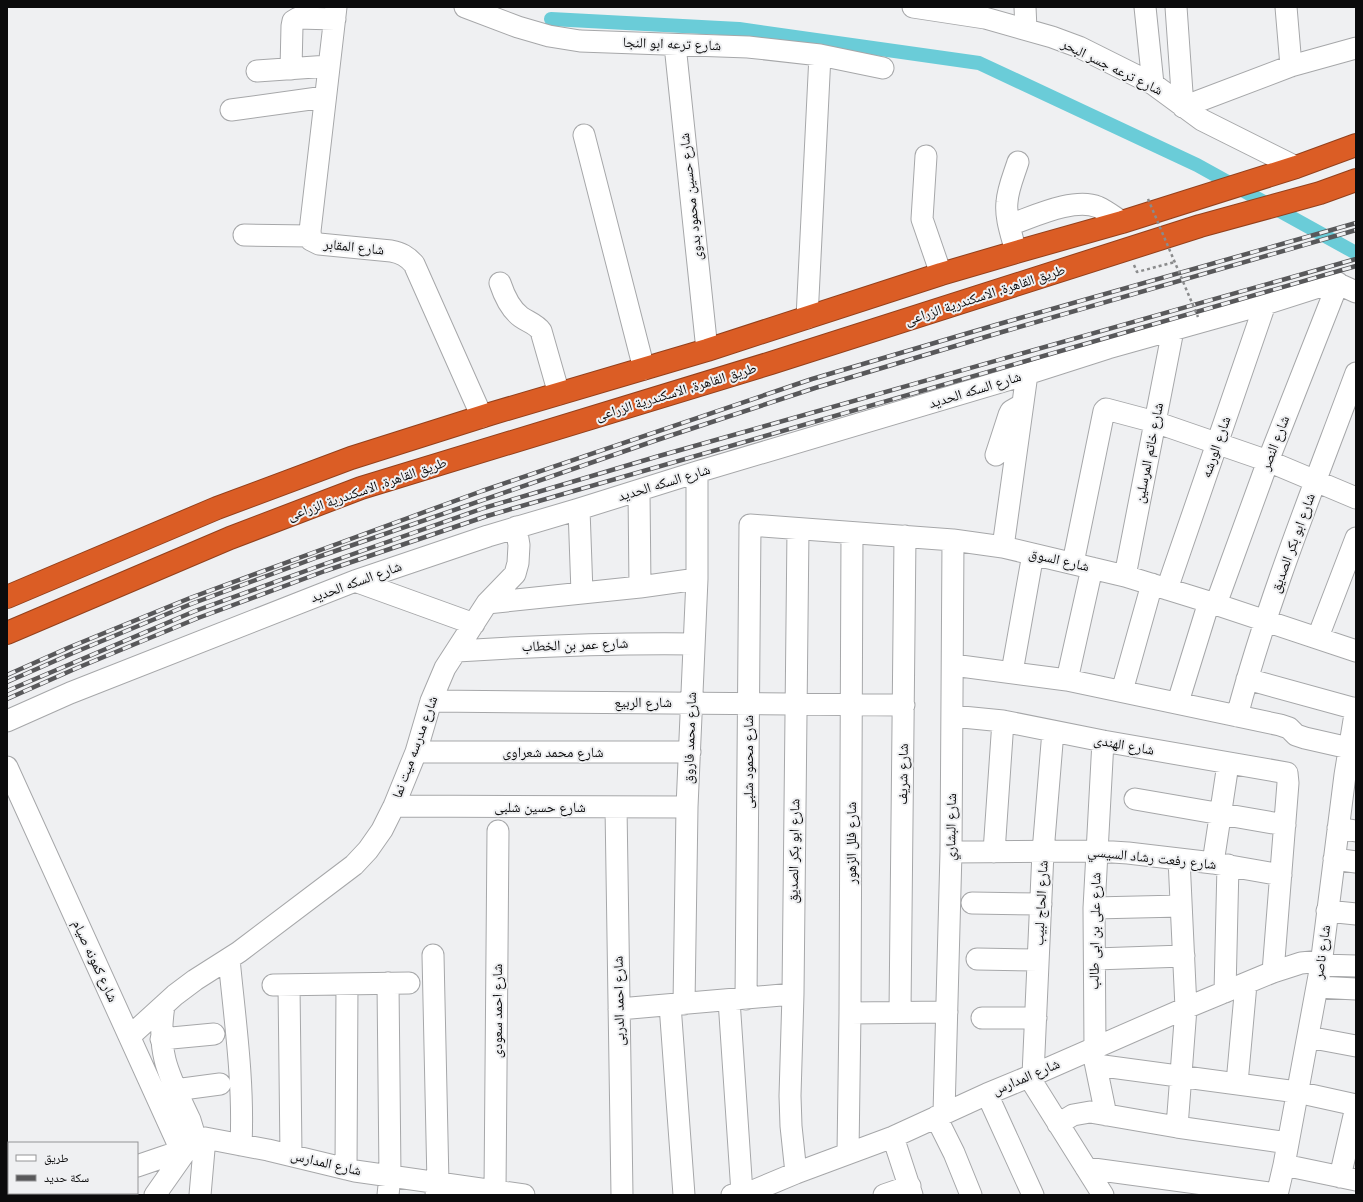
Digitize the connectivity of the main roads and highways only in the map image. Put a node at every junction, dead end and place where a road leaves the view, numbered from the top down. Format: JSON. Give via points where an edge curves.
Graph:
{"nodes":[{"id":1,"x":1356,"y":145,"type":"edge"},
{"id":2,"x":1356,"y":180,"type":"edge"},
{"id":3,"x":7,"y":597,"type":"edge"},
{"id":4,"x":7,"y":634,"type":"edge"}],
"edges":[{"from":1,"to":3,"type":"highway","via":[[1296,167],[1122,222],[941,274],[707,350],[352,458],[217,508]]},
{"from":2,"to":4,"type":"highway","name":"طريق القاهرة, الاسكندرية الزراعى","via":[[1320,194],[1200,226],[771,363],[361,488],[230,538]]}]}
